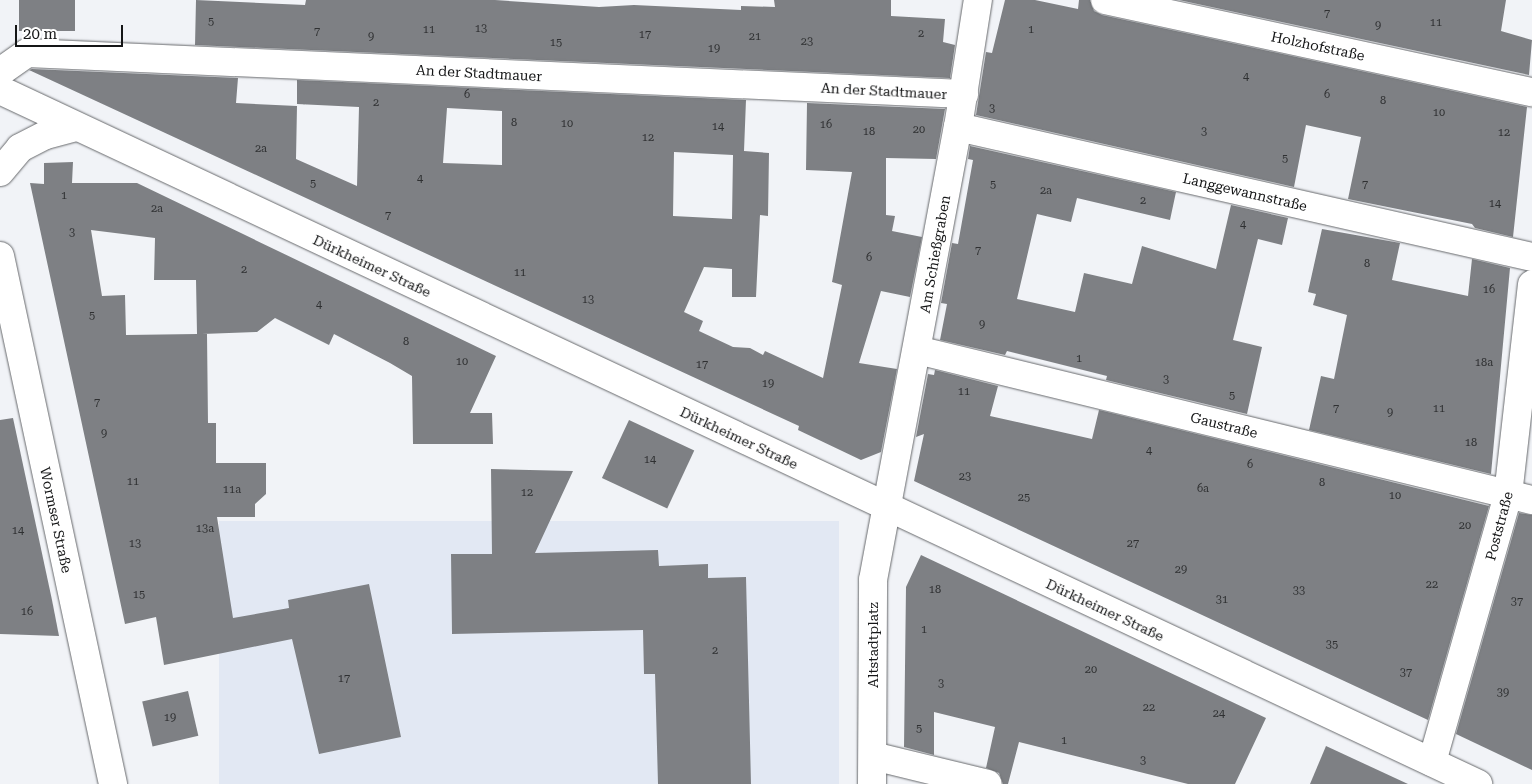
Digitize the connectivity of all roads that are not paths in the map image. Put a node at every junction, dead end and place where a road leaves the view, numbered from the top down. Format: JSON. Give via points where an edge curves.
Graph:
{"nodes":[{"id":1,"x":978,"y":0,"type":"edge"},
{"id":2,"x":1105,"y":0,"type":"edge"},
{"id":3,"x":0,"y":72,"type":"edge"},
{"id":4,"x":0,"y":90,"type":"edge"},
{"id":5,"x":1532,"y":92,"type":"edge"},
{"id":6,"x":964,"y":94,"type":"junction"},
{"id":7,"x":75,"y":127,"type":"junction"},
{"id":8,"x":958,"y":127,"type":"junction"},
{"id":9,"x":0,"y":172,"type":"edge"},
{"id":10,"x":0,"y":256,"type":"edge"},
{"id":11,"x":1532,"y":258,"type":"edge"},
{"id":12,"x":1532,"y":284,"type":"edge"},
{"id":13,"x":917,"y":350,"type":"junction"},
{"id":14,"x":1520,"y":497,"type":"edge"},
{"id":15,"x":886,"y":507,"type":"junction"},
{"id":16,"x":873,"y":756,"type":"junction"},
{"id":17,"x":1432,"y":762,"type":"junction"},
{"id":18,"x":113,"y":784,"type":"edge"},
{"id":19,"x":872,"y":784,"type":"edge"},
{"id":20,"x":988,"y":784,"type":"edge"},
{"id":21,"x":1478,"y":784,"type":"edge"}],
"edges":[{"from":1,"to":6,"type":"street","name":"Am Schießgraben"},
{"from":2,"to":5,"type":"street","name":"Holzhofstraße"},
{"from":3,"to":6,"type":"street","name":"An der Stadtmauer","via":[[27,53]]},
{"from":4,"to":7,"type":"street","name":"Dürkheimer Straße"},
{"from":6,"to":8,"type":"street","name":"Am Schießgraben"},
{"from":7,"to":9,"type":"street","via":[[46,134],[20,148]]},
{"from":7,"to":15,"type":"street","name":"Dürkheimer Straße"},
{"from":8,"to":11,"type":"street","name":"Langgewannstraße"},
{"from":8,"to":13,"type":"street","name":"Am Schießgraben"},
{"from":10,"to":18,"type":"street","name":"Wormser Straße"},
{"from":12,"to":14,"type":"street","name":"Poststraße"},
{"from":13,"to":14,"type":"street","name":"Gaustraße"},
{"from":13,"to":15,"type":"street","name":"Am Schießgraben"},
{"from":14,"to":17,"type":"street","name":"Poststraße"},
{"from":15,"to":16,"type":"street","name":"Altstadtplatz","via":[[873,580]]},
{"from":15,"to":17,"type":"street","name":"Dürkheimer Straße"},
{"from":16,"to":19,"type":"street","name":"Altstadtplatz"},
{"from":16,"to":20,"type":"street"},
{"from":17,"to":21,"type":"street","name":"Dürkheimer Straße"}]}
